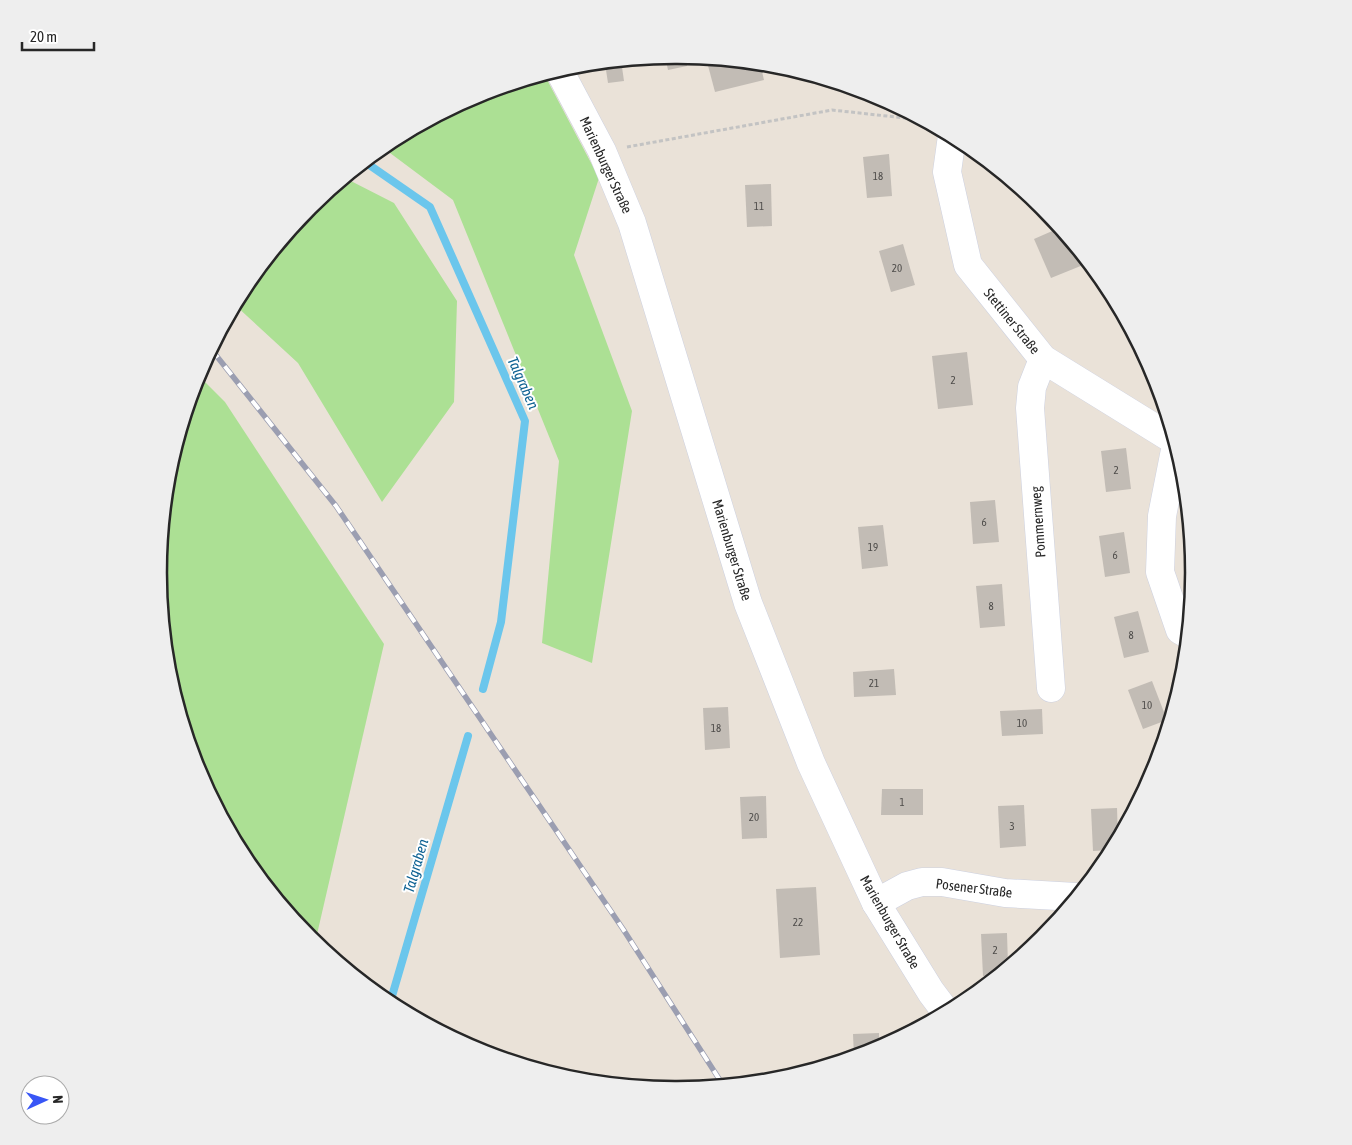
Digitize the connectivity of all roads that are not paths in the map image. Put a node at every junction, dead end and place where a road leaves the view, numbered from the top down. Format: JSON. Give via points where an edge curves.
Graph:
{"nodes":[{"id":1,"x":563,"y":77,"type":"edge"},
{"id":2,"x":951,"y":144,"type":"edge"},
{"id":3,"x":1044,"y":359,"type":"junction"},
{"id":4,"x":1165,"y":434,"type":"edge"},
{"id":5,"x":1172,"y":463,"type":"edge"},
{"id":6,"x":1181,"y":631,"type":"edge"},
{"id":7,"x":1051,"y":688,"type":"dead end"},
{"id":8,"x":1068,"y":897,"type":"edge"},
{"id":9,"x":876,"y":903,"type":"junction"},
{"id":10,"x":942,"y":1006,"type":"edge"}],
"edges":[{"from":1,"to":9,"type":"street","name":"Marienburger Straße","via":[[602,151],[632,223],[748,602],[811,763]]},
{"from":2,"to":3,"type":"street","name":"Stettiner Straße","via":[[947,172],[968,265]]},
{"from":3,"to":4,"type":"street","name":"Stettiner Straße"},
{"from":3,"to":7,"type":"street","name":"Pommernweg","via":[[1032,387],[1030,408]]},
{"from":5,"to":6,"type":"street","via":[[1162,516],[1160,572]]},
{"from":8,"to":9,"type":"street","name":"Posener Straße","via":[[1005,893],[942,882],[922,882],[907,886]]},
{"from":9,"to":10,"type":"street","name":"Marienburger Straße"}]}
